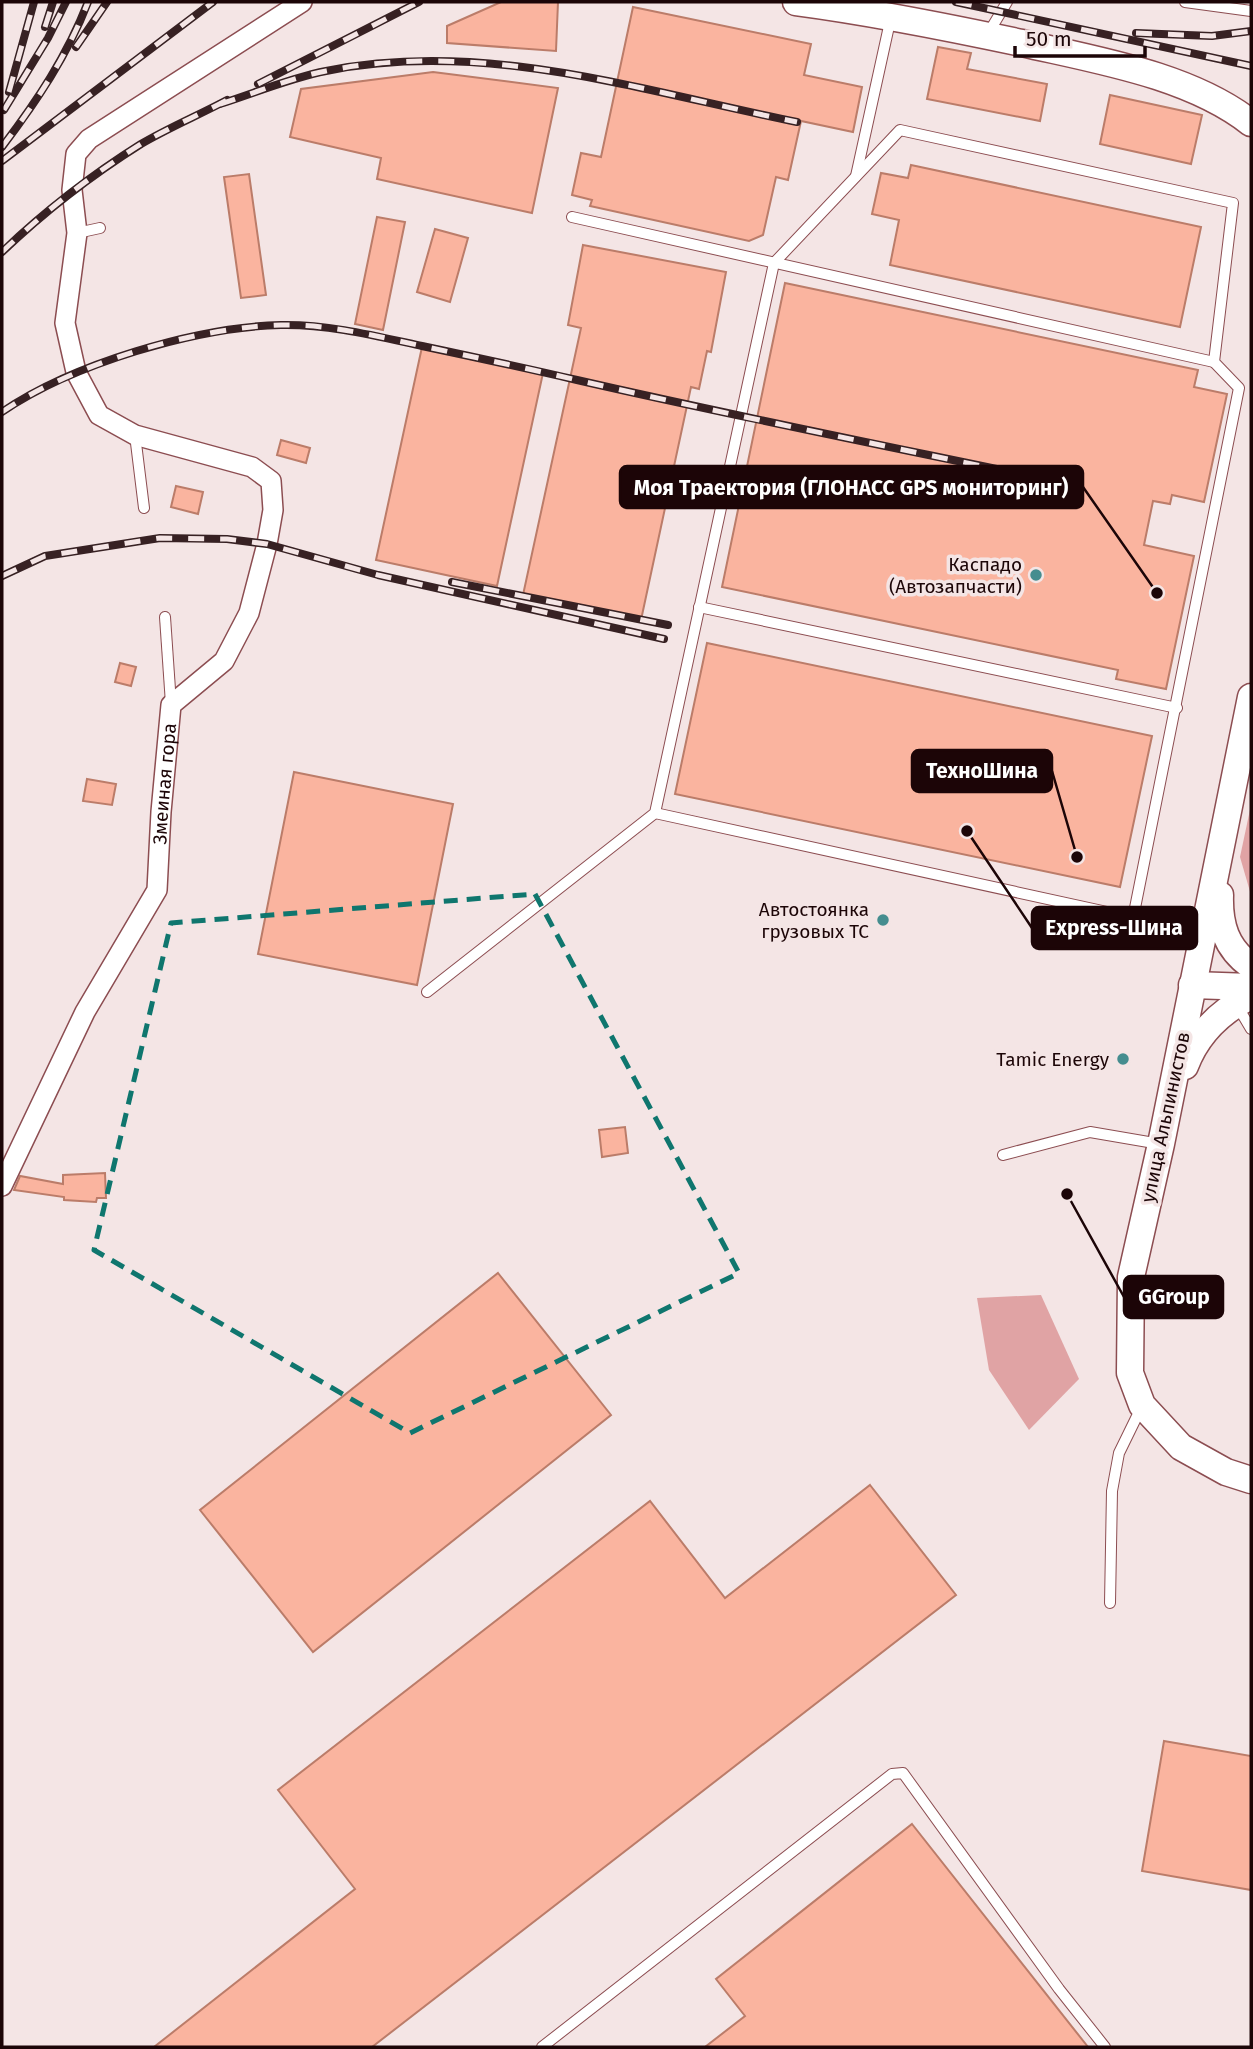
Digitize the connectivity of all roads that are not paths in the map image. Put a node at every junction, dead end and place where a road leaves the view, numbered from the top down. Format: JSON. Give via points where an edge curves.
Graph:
{"nodes":[{"id":1,"x":302,"y":2,"type":"edge"},
{"id":2,"x":796,"y":2,"type":"edge"},
{"id":3,"x":1007,"y":2,"type":"edge"},
{"id":4,"x":1185,"y":2,"type":"edge"},
{"id":5,"x":1251,"y":11,"type":"edge"},
{"id":6,"x":891,"y":16,"type":"junction"},
{"id":7,"x":987,"y":36,"type":"junction"},
{"id":8,"x":1251,"y":123,"type":"edge"},
{"id":9,"x":856,"y":176,"type":"junction"},
{"id":10,"x":572,"y":217,"type":"dead end"},
{"id":11,"x":100,"y":228,"type":"dead end"},
{"id":12,"x":77,"y":233,"type":"junction"},
{"id":13,"x":774,"y":263,"type":"junction"},
{"id":14,"x":1214,"y":362,"type":"junction"},
{"id":15,"x":135,"y":435,"type":"junction"},
{"id":16,"x":144,"y":508,"type":"dead end"},
{"id":17,"x":699,"y":607,"type":"junction"},
{"id":18,"x":165,"y":617,"type":"dead end"},
{"id":19,"x":1251,"y":697,"type":"edge"},
{"id":20,"x":171,"y":705,"type":"junction"},
{"id":21,"x":1177,"y":708,"type":"junction"},
{"id":22,"x":1248,"y":728,"type":"edge"},
{"id":23,"x":654,"y":813,"type":"junction"},
{"id":24,"x":1225,"y":819,"type":"junction"},
{"id":25,"x":1133,"y":918,"type":"junction"},
{"id":26,"x":1203,"y":933,"type":"junction"},
{"id":27,"x":1251,"y":966,"type":"edge"},
{"id":28,"x":1192,"y":985,"type":"junction"},
{"id":29,"x":427,"y":992,"type":"dead end"},
{"id":30,"x":1246,"y":995,"type":"edge"},
{"id":31,"x":1251,"y":1028,"type":"edge"},
{"id":32,"x":1162,"y":1139,"type":"junction"},
{"id":33,"x":1003,"y":1155,"type":"dead end"},
{"id":34,"x":2,"y":1186,"type":"edge"},
{"id":35,"x":1142,"y":1405,"type":"junction"},
{"id":36,"x":1251,"y":1480,"type":"edge"},
{"id":37,"x":1110,"y":1603,"type":"dead end"},
{"id":38,"x":542,"y":2047,"type":"edge"},
{"id":39,"x":1105,"y":2047,"type":"edge"}],
"edges":[{"from":1,"to":12,"type":"street","name":"Змеиная гора","via":[[89,139],[76,154],[72,190]]},
{"from":2,"to":6,"type":"main road"},
{"from":3,"to":7,"type":"lane"},
{"from":4,"to":5,"type":"lane"},
{"from":6,"to":7,"type":"main road"},
{"from":6,"to":9,"type":"lane"},
{"from":7,"to":8,"type":"main road","via":[[1098,60],[1198,90]]},
{"from":9,"to":13,"type":"lane"},
{"from":9,"to":14,"type":"lane","via":[[900,130],[1233,203]]},
{"from":10,"to":13,"type":"lane"},
{"from":11,"to":12,"type":"lane"},
{"from":12,"to":15,"type":"street","name":"Змеиная гора","via":[[65,323],[76,372],[99,415]]},
{"from":13,"to":14,"type":"lane"},
{"from":13,"to":17,"type":"lane"},
{"from":14,"to":21,"type":"lane","via":[[1239,388]]},
{"from":15,"to":16,"type":"lane"},
{"from":15,"to":20,"type":"street","name":"Змеиная гора","via":[[253,467],[271,481],[273,510],[249,613],[224,661]]},
{"from":17,"to":21,"type":"lane"},
{"from":17,"to":23,"type":"lane"},
{"from":18,"to":20,"type":"lane"},
{"from":19,"to":22,"type":"main road","name":"улица Альпинистов"},
{"from":20,"to":34,"type":"street","name":"Змеиная гора","via":[[157,890],[85,1012]]},
{"from":21,"to":25,"type":"lane"},
{"from":22,"to":24,"type":"main road","name":"улица Альпинистов"},
{"from":23,"to":25,"type":"lane"},
{"from":23,"to":29,"type":"lane"},
{"from":24,"to":26,"type":"main road","name":"улица Альпинистов"},
{"from":24,"to":27,"type":"main road","via":[[1221,925],[1233,950]]},
{"from":25,"to":26,"type":"lane"},
{"from":26,"to":28,"type":"main road","name":"улица Альпинистов"},
{"from":28,"to":30,"type":"main road"},
{"from":28,"to":32,"type":"main road","name":"улица Альпинистов"},
{"from":30,"to":31,"type":"lane"},
{"from":30,"to":32,"type":"main road","via":[[1202,1033],[1190,1054]]},
{"from":32,"to":33,"type":"lane","via":[[1090,1132]]},
{"from":32,"to":35,"type":"main road","name":"улица Альпинистов","via":[[1131,1277],[1130,1373]]},
{"from":35,"to":36,"type":"main road","name":"улица Альпинистов","via":[[1181,1447]]},
{"from":35,"to":37,"type":"lane","via":[[1119,1452],[1112,1491]]},
{"from":38,"to":39,"type":"lane","via":[[892,1774],[903,1773]]}]}
